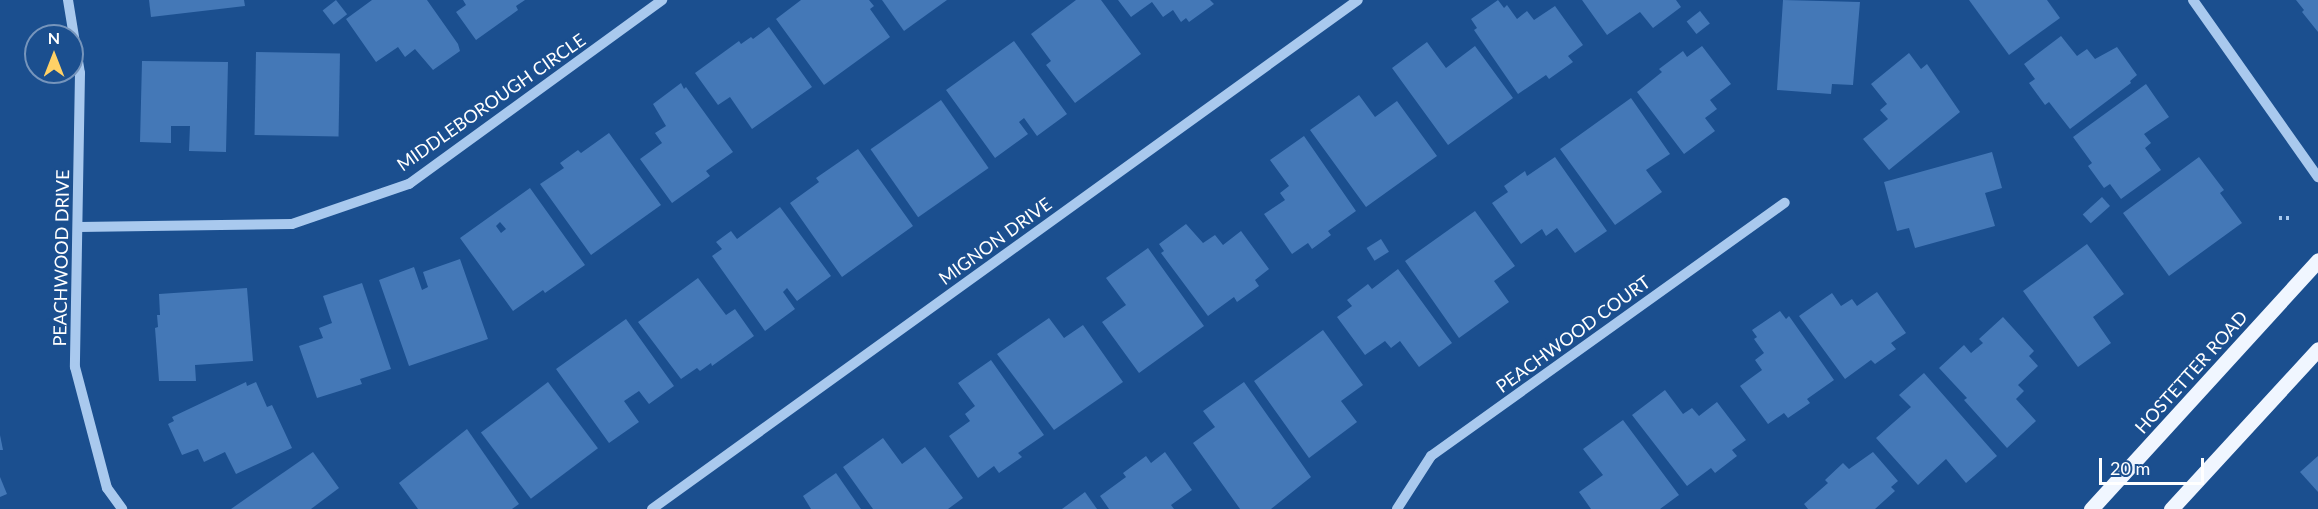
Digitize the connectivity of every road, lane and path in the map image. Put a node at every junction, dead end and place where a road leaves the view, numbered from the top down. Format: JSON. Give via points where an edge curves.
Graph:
{"nodes":[{"id":1,"x":68,"y":0,"type":"edge"},
{"id":2,"x":662,"y":0,"type":"edge"},
{"id":3,"x":1358,"y":0,"type":"edge"},
{"id":4,"x":2193,"y":0,"type":"edge"},
{"id":5,"x":2318,"y":177,"type":"edge"},
{"id":6,"x":1785,"y":203,"type":"dead end"},
{"id":7,"x":2279,"y":218,"type":"dead end"},
{"id":8,"x":2294,"y":218,"type":"dead end"},
{"id":9,"x":79,"y":227,"type":"junction"},
{"id":10,"x":2318,"y":260,"type":"edge"},
{"id":11,"x":2318,"y":349,"type":"edge"},
{"id":12,"x":122,"y":509,"type":"edge"},
{"id":13,"x":652,"y":509,"type":"edge"},
{"id":14,"x":1397,"y":509,"type":"edge"},
{"id":15,"x":2091,"y":509,"type":"edge"},
{"id":16,"x":2171,"y":509,"type":"edge"}],
"edges":[{"from":1,"to":9,"type":"street","name":"PEACHWOOD DRIVE","via":[[80,73]]},
{"from":2,"to":9,"type":"street","name":"MIDDLEBOROUGH CIRCLE","via":[[409,184],[292,224]]},
{"from":3,"to":13,"type":"street","name":"MIGNON DRIVE"},
{"from":4,"to":5,"type":"street"},
{"from":6,"to":14,"type":"street","name":"PEACHWOOD COURT","via":[[1431,456]]},
{"from":7,"to":8,"type":"path"},
{"from":9,"to":12,"type":"street","name":"PEACHWOOD DRIVE","via":[[75,367],[107,488]]},
{"from":10,"to":15,"type":"main road","name":"HOSTETTER ROAD"},
{"from":11,"to":16,"type":"main road"}]}
